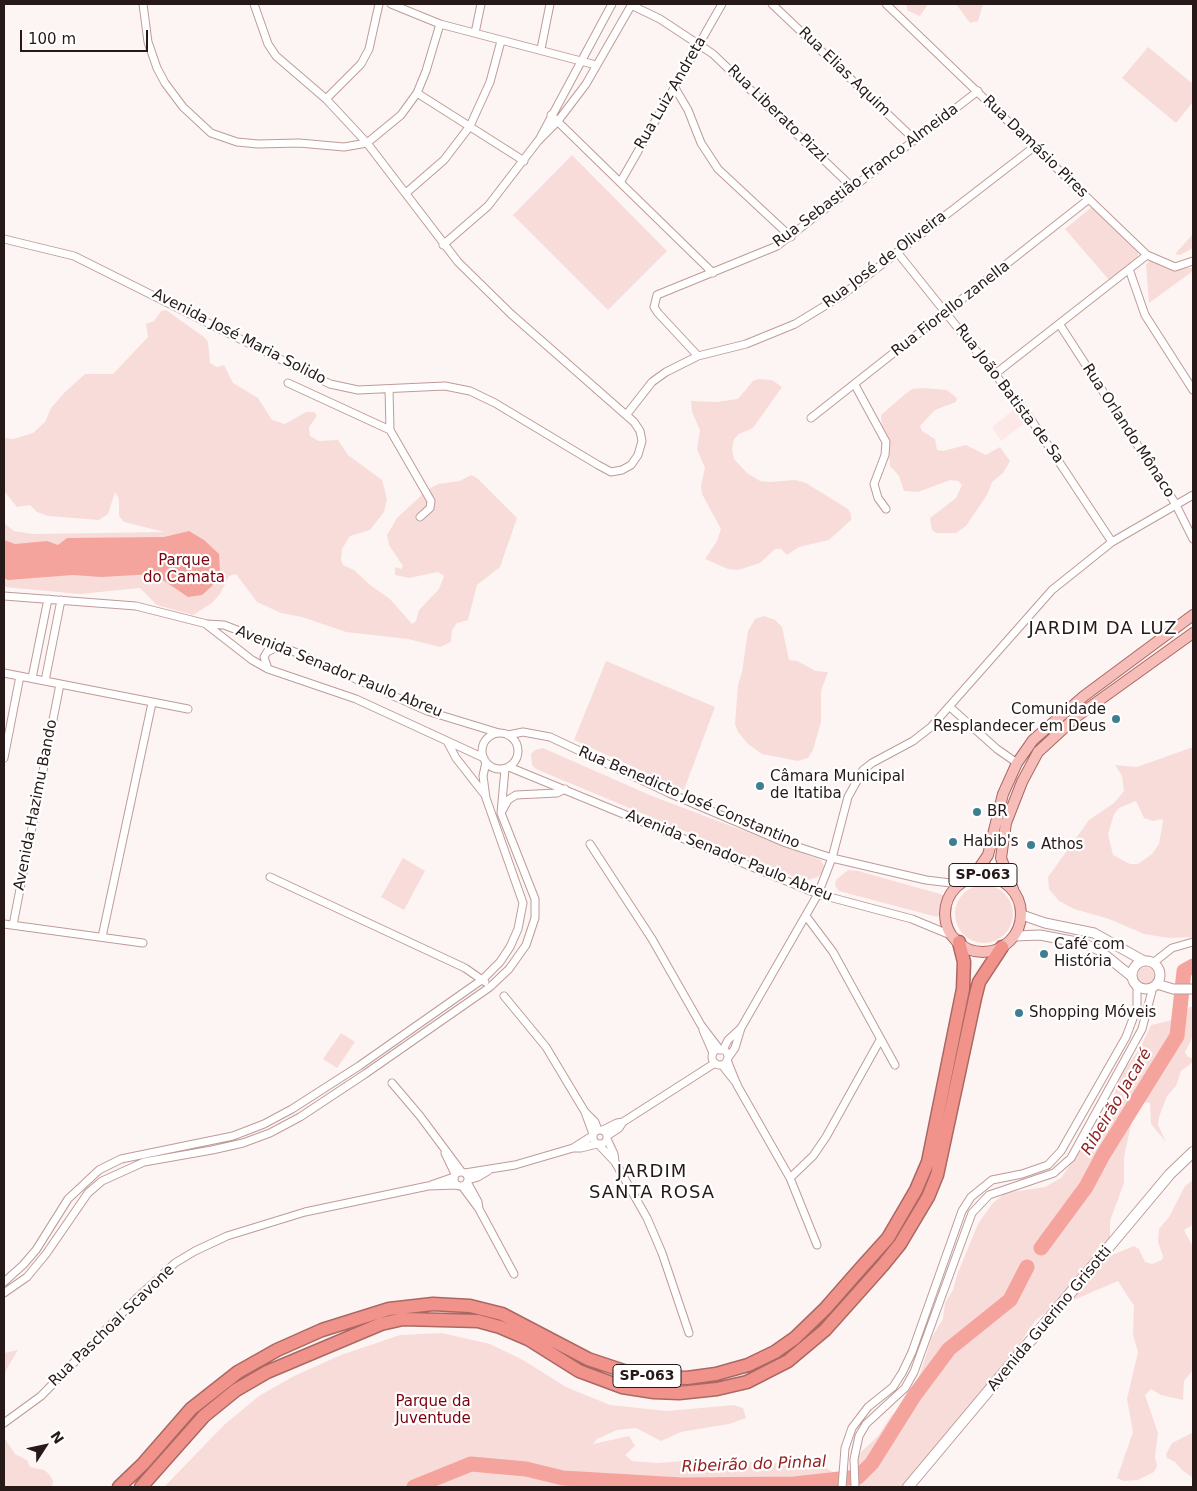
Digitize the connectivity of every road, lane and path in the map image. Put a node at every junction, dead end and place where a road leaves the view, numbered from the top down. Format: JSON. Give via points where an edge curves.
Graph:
{"nodes":[{"id":1,"x":143,"y":4,"type":"edge"},
{"id":2,"x":254,"y":4,"type":"edge"},
{"id":3,"x":379,"y":4,"type":"edge"},
{"id":4,"x":390,"y":4,"type":"edge"},
{"id":5,"x":481,"y":4,"type":"edge"},
{"id":6,"x":550,"y":4,"type":"edge"},
{"id":7,"x":612,"y":4,"type":"edge"},
{"id":8,"x":632,"y":4,"type":"edge"},
{"id":9,"x":722,"y":4,"type":"edge"},
{"id":10,"x":772,"y":4,"type":"edge"},
{"id":11,"x":886,"y":4,"type":"edge"},
{"id":12,"x":408,"y":7,"type":"edge"},
{"id":13,"x":440,"y":24,"type":"junction"},
{"id":14,"x":475,"y":32,"type":"junction"},
{"id":15,"x":501,"y":41,"type":"junction"},
{"id":16,"x":699,"y":44,"type":"junction"},
{"id":17,"x":541,"y":50,"type":"junction"},
{"id":18,"x":581,"y":59,"type":"junction"},
{"id":19,"x":596,"y":65,"type":"junction"},
{"id":20,"x":675,"y":88,"type":"junction"},
{"id":21,"x":978,"y":91,"type":"junction"},
{"id":22,"x":417,"y":94,"type":"junction"},
{"id":23,"x":326,"y":99,"type":"junction"},
{"id":24,"x":551,"y":116,"type":"junction"},
{"id":25,"x":558,"y":121,"type":"junction"},
{"id":26,"x":470,"y":126,"type":"junction"},
{"id":27,"x":915,"y":140,"type":"junction"},
{"id":28,"x":538,"y":141,"type":"junction"},
{"id":29,"x":367,"y":143,"type":"junction"},
{"id":30,"x":1034,"y":147,"type":"junction"},
{"id":31,"x":524,"y":161,"type":"junction"},
{"id":32,"x":621,"y":181,"type":"junction"},
{"id":33,"x":852,"y":187,"type":"junction"},
{"id":34,"x":406,"y":193,"type":"junction"},
{"id":35,"x":1089,"y":199,"type":"junction"},
{"id":36,"x":791,"y":237,"type":"junction"},
{"id":37,"x":4,"y":239,"type":"edge"},
{"id":38,"x":444,"y":245,"type":"junction"},
{"id":39,"x":897,"y":252,"type":"junction"},
{"id":40,"x":1147,"y":255,"type":"junction"},
{"id":41,"x":1193,"y":261,"type":"edge"},
{"id":42,"x":1129,"y":269,"type":"junction"},
{"id":43,"x":713,"y":273,"type":"junction"},
{"id":44,"x":947,"y":312,"type":"junction"},
{"id":45,"x":1060,"y":325,"type":"junction"},
{"id":46,"x":698,"y":356,"type":"junction"},
{"id":47,"x":995,"y":374,"type":"junction"},
{"id":48,"x":288,"y":383,"type":"dead end"},
{"id":49,"x":855,"y":385,"type":"junction"},
{"id":50,"x":388,"y":389,"type":"junction"},
{"id":51,"x":1193,"y":390,"type":"edge"},
{"id":52,"x":627,"y":414,"type":"junction"},
{"id":53,"x":811,"y":418,"type":"dead end"},
{"id":54,"x":390,"y":430,"type":"junction"},
{"id":55,"x":1193,"y":494,"type":"edge"},
{"id":56,"x":1175,"y":503,"type":"junction"},
{"id":57,"x":886,"y":509,"type":"dead end"},
{"id":58,"x":420,"y":518,"type":"dead end"},
{"id":59,"x":1193,"y":539,"type":"edge"},
{"id":60,"x":1112,"y":542,"type":"junction"},
{"id":61,"x":4,"y":596,"type":"edge"},
{"id":62,"x":48,"y":599,"type":"junction"},
{"id":63,"x":61,"y":600,"type":"junction"},
{"id":64,"x":1193,"y":615,"type":"edge"},
{"id":65,"x":207,"y":624,"type":"junction"},
{"id":66,"x":1193,"y":633,"type":"edge"},
{"id":67,"x":279,"y":646,"type":"junction"},
{"id":68,"x":268,"y":669,"type":"junction"},
{"id":69,"x":4,"y":673,"type":"edge"},
{"id":70,"x":20,"y":676,"type":"junction"},
{"id":71,"x":32,"y":678,"type":"junction"},
{"id":72,"x":45,"y":680,"type":"junction"},
{"id":73,"x":60,"y":684,"type":"junction"},
{"id":74,"x":152,"y":703,"type":"junction"},
{"id":75,"x":950,"y":707,"type":"junction"},
{"id":76,"x":188,"y":709,"type":"dead end"},
{"id":77,"x":500,"y":733,"type":"junction"},
{"id":78,"x":508,"y":735,"type":"junction"},
{"id":79,"x":448,"y":743,"type":"junction"},
{"id":80,"x":4,"y":758,"type":"edge"},
{"id":81,"x":485,"y":760,"type":"junction"},
{"id":82,"x":1017,"y":763,"type":"junction"},
{"id":83,"x":507,"y":768,"type":"junction"},
{"id":84,"x":565,"y":790,"type":"junction"},
{"id":85,"x":486,"y":798,"type":"junction"},
{"id":86,"x":501,"y":813,"type":"junction"},
{"id":87,"x":590,"y":844,"type":"dead end"},
{"id":88,"x":832,"y":858,"type":"junction"},
{"id":89,"x":270,"y":877,"type":"dead end"},
{"id":90,"x":973,"y":877,"type":"junction"},
{"id":91,"x":959,"y":884,"type":"junction"},
{"id":92,"x":1013,"y":889,"type":"junction"},
{"id":93,"x":818,"y":894,"type":"junction"},
{"id":94,"x":1022,"y":915,"type":"junction"},
{"id":95,"x":806,"y":916,"type":"junction"},
{"id":96,"x":4,"y":924,"type":"edge"},
{"id":97,"x":13,"y":925,"type":"junction"},
{"id":98,"x":1014,"y":936,"type":"junction"},
{"id":99,"x":102,"y":937,"type":"junction"},
{"id":100,"x":956,"y":939,"type":"junction"},
{"id":101,"x":1193,"y":942,"type":"edge"},
{"id":102,"x":144,"y":943,"type":"dead end"},
{"id":103,"x":1002,"y":947,"type":"junction"},
{"id":104,"x":1149,"y":962,"type":"junction"},
{"id":105,"x":1132,"y":976,"type":"junction"},
{"id":106,"x":483,"y":979,"type":"junction"},
{"id":107,"x":1155,"y":986,"type":"junction"},
{"id":108,"x":490,"y":987,"type":"junction"},
{"id":109,"x":1138,"y":987,"type":"junction"},
{"id":110,"x":1193,"y":989,"type":"edge"},
{"id":111,"x":504,"y":996,"type":"dead end"},
{"id":112,"x":741,"y":1028,"type":"junction"},
{"id":113,"x":880,"y":1040,"type":"junction"},
{"id":114,"x":719,"y":1051,"type":"junction"},
{"id":115,"x":723,"y":1062,"type":"junction"},
{"id":116,"x":895,"y":1065,"type":"dead end"},
{"id":117,"x":359,"y":1066,"type":"junction"},
{"id":118,"x":365,"y":1074,"type":"junction"},
{"id":119,"x":392,"y":1083,"type":"dead end"},
{"id":120,"x":600,"y":1134,"type":"junction"},
{"id":121,"x":598,"y":1144,"type":"junction"},
{"id":122,"x":572,"y":1148,"type":"junction"},
{"id":123,"x":1193,"y":1152,"type":"edge"},
{"id":124,"x":615,"y":1162,"type":"junction"},
{"id":125,"x":790,"y":1178,"type":"junction"},
{"id":126,"x":461,"y":1179,"type":"junction"},
{"id":127,"x":47,"y":1232,"type":"junction"},
{"id":128,"x":57,"y":1239,"type":"junction"},
{"id":129,"x":817,"y":1245,"type":"dead end"},
{"id":130,"x":514,"y":1274,"type":"dead end"},
{"id":131,"x":4,"y":1282,"type":"edge"},
{"id":132,"x":4,"y":1293,"type":"edge"},
{"id":133,"x":690,"y":1333,"type":"dead end"},
{"id":134,"x":4,"y":1423,"type":"edge"},
{"id":135,"x":855,"y":1485,"type":"edge"},
{"id":136,"x":842,"y":1486,"type":"edge"},
{"id":137,"x":119,"y":1487,"type":"edge"},
{"id":138,"x":141,"y":1487,"type":"edge"},
{"id":139,"x":908,"y":1487,"type":"edge"}],
"edges":[{"from":1,"to":29,"type":"street","via":[[148,42],[157,68],[183,107],[211,133],[237,142],[258,144],[344,146]]},
{"from":2,"to":23,"type":"street","name":"Avenida José Maria Solido","via":[[268,44],[276,56]]},
{"from":3,"to":23,"type":"street","via":[[369,49],[361,64]]},
{"from":4,"to":12,"type":"street"},
{"from":5,"to":14,"type":"street"},
{"from":6,"to":17,"type":"street"},
{"from":7,"to":18,"type":"street"},
{"from":8,"to":16,"type":"street","name":"Rua Liberato Pizzi"},
{"from":8,"to":19,"type":"street"},
{"from":9,"to":16,"type":"street","name":"Rua Luiz Andreta"},
{"from":10,"to":27,"type":"street","name":"Rua Elias Aquim"},
{"from":11,"to":21,"type":"street","name":"Rua Damásio Pires"},
{"from":12,"to":13,"type":"street"},
{"from":13,"to":14,"type":"street"},
{"from":13,"to":22,"type":"street"},
{"from":14,"to":15,"type":"street"},
{"from":15,"to":17,"type":"street"},
{"from":15,"to":26,"type":"street","via":[[490,82]]},
{"from":16,"to":20,"type":"street","name":"Rua Luiz Andreta"},
{"from":16,"to":33,"type":"street","name":"Rua Liberato Pizzi","via":[[724,63]]},
{"from":17,"to":18,"type":"street"},
{"from":18,"to":19,"type":"street"},
{"from":18,"to":24,"type":"street"},
{"from":19,"to":25,"type":"street"},
{"from":20,"to":32,"type":"street","name":"Rua Luiz Andreta"},
{"from":20,"to":36,"type":"street","via":[[701,143],[718,168]]},
{"from":21,"to":27,"type":"street","name":"Rua Sebastião Franco Almeida"},
{"from":21,"to":30,"type":"street","name":"Rua Damásio Pires"},
{"from":22,"to":26,"type":"street"},
{"from":22,"to":29,"type":"street","via":[[401,114]]},
{"from":23,"to":29,"type":"street","name":"Avenida José Maria Solido"},
{"from":24,"to":25,"type":"street"},
{"from":24,"to":28,"type":"street"},
{"from":25,"to":28,"type":"street"},
{"from":25,"to":32,"type":"street"},
{"from":26,"to":31,"type":"street"},
{"from":26,"to":34,"type":"street","via":[[444,160]]},
{"from":27,"to":33,"type":"street","name":"Rua Sebastião Franco Almeida"},
{"from":28,"to":31,"type":"street"},
{"from":29,"to":34,"type":"street","name":"Avenida José Maria Solido"},
{"from":30,"to":35,"type":"street","name":"Rua Damásio Pires"},
{"from":30,"to":39,"type":"street","name":"Rua José de Oliveira"},
{"from":31,"to":38,"type":"street","via":[[488,206]]},
{"from":32,"to":43,"type":"street"},
{"from":33,"to":36,"type":"street","name":"Rua Sebastião Franco Almeida"},
{"from":34,"to":38,"type":"street","name":"Avenida José Maria Solido"},
{"from":35,"to":40,"type":"street","name":"Rua Damásio Pires"},
{"from":35,"to":44,"type":"street","name":"Rua Fiorello zanella"},
{"from":36,"to":43,"type":"street","name":"Rua Sebastião Franco Almeida","via":[[762,254]]},
{"from":37,"to":50,"type":"street","name":"Avenida José Maria Solido","via":[[82,259],[330,384],[358,390]]},
{"from":38,"to":52,"type":"street","name":"Avenida José Maria Solido","via":[[511,314]]},
{"from":39,"to":44,"type":"street","name":"Rua João Batista de Sa"},
{"from":39,"to":46,"type":"street","name":"Rua José de Oliveira","via":[[841,296],[795,324],[746,344]]},
{"from":40,"to":41,"type":"street","name":"Rua Damásio Pires","via":[[1175,267]]},
{"from":40,"to":42,"type":"street"},
{"from":42,"to":45,"type":"street"},
{"from":42,"to":51,"type":"street","via":[[1145,315]]},
{"from":43,"to":46,"type":"street","name":"Rua Sebastião Franco Almeida","via":[[654,300],[658,313]]},
{"from":44,"to":47,"type":"street","name":"Rua João Batista de Sa"},
{"from":44,"to":49,"type":"street","name":"Rua Fiorello zanella"},
{"from":45,"to":47,"type":"street"},
{"from":45,"to":56,"type":"street","name":"Rua Orlando Mônaco"},
{"from":46,"to":52,"type":"street","name":"Rua José de Oliveira","via":[[652,382]]},
{"from":47,"to":60,"type":"street","name":"Rua João Batista de Sa","via":[[1030,418]]},
{"from":48,"to":54,"type":"street"},
{"from":49,"to":53,"type":"street","name":"Rua Fiorello zanella"},
{"from":49,"to":57,"type":"street","via":[[886,442],[885,455],[874,484]]},
{"from":50,"to":52,"type":"street","name":"Avenida José Maria Solido","via":[[445,386],[470,391],[496,403],[611,472],[632,466],[642,441],[640,431]]},
{"from":50,"to":54,"type":"street"},
{"from":54,"to":58,"type":"street","via":[[431,501],[430,508]]},
{"from":55,"to":56,"type":"street"},
{"from":56,"to":59,"type":"street","name":"Rua Orlando Mônaco"},
{"from":56,"to":60,"type":"street"},
{"from":60,"to":75,"type":"street","via":[[1052,590]]},
{"from":61,"to":62,"type":"street","name":"Avenida Senador Paulo Abreu"},
{"from":62,"to":63,"type":"street","name":"Avenida Senador Paulo Abreu"},
{"from":62,"to":71,"type":"street"},
{"from":63,"to":65,"type":"street","name":"Avenida Senador Paulo Abreu","via":[[136,606]]},
{"from":63,"to":72,"type":"street"},
{"from":64,"to":82,"type":"main road","number":"SP-063","via":[[1046,727]]},
{"from":65,"to":67,"type":"street","name":"Avenida Senador Paulo Abreu","via":[[224,625]]},
{"from":65,"to":68,"type":"street","name":"Avenida Senador Paulo Abreu"},
{"from":66,"to":92,"type":"main road","number":"SP-063","via":[[1076,717],[1038,752],[1006,823],[1000,858]]},
{"from":67,"to":68,"type":"street","via":[[264,657]]},
{"from":67,"to":77,"type":"street","name":"Avenida Senador Paulo Abreu","via":[[427,711]]},
{"from":68,"to":79,"type":"street","name":"Avenida Senador Paulo Abreu","via":[[356,699]]},
{"from":69,"to":70,"type":"street"},
{"from":70,"to":71,"type":"street"},
{"from":70,"to":80,"type":"street"},
{"from":71,"to":72,"type":"street"},
{"from":72,"to":73,"type":"street"},
{"from":73,"to":74,"type":"street"},
{"from":73,"to":97,"type":"street","name":"Avenida Hazimu Bando"},
{"from":74,"to":76,"type":"street"},
{"from":74,"to":99,"type":"street"},
{"from":75,"to":82,"type":"street"},
{"from":75,"to":88,"type":"street","via":[[914,740],[863,770],[848,797]]},
{"from":77,"to":78,"type":"street"},
{"from":77,"to":81,"type":"street","via":[[486,740],[483,747]]},
{"from":78,"to":83,"type":"street","via":[[516,743],[518,752],[515,762]]},
{"from":78,"to":88,"type":"street","name":"Rua Benedicto José Constantino","via":[[523,732],[550,737],[696,805],[786,843]]},
{"from":79,"to":81,"type":"street","name":"Avenida Senador Paulo Abreu"},
{"from":79,"to":85,"type":"street"},
{"from":81,"to":83,"type":"street","via":[[496,769]]},
{"from":81,"to":85,"type":"street"},
{"from":82,"to":90,"type":"main road","number":"SP-063","via":[[1003,794],[988,855]]},
{"from":83,"to":84,"type":"street","name":"Avenida Senador Paulo Abreu"},
{"from":83,"to":86,"type":"street"},
{"from":84,"to":86,"type":"street","via":[[516,795],[508,800]]},
{"from":84,"to":93,"type":"street","name":"Avenida Senador Paulo Abreu"},
{"from":85,"to":106,"type":"street","via":[[523,903],[518,930],[510,947]]},
{"from":86,"to":108,"type":"street","via":[[535,899],[535,918],[526,945],[509,970]]},
{"from":87,"to":114,"type":"street"},
{"from":88,"to":91,"type":"street","name":"Rua Benedicto José Constantino","via":[[926,880]]},
{"from":88,"to":93,"type":"street"},
{"from":89,"to":106,"type":"street"},
{"from":90,"to":91,"type":"main road","number":"SP-063"},
{"from":90,"to":92,"type":"main road","number":"SP-063","via":[[990,876]]},
{"from":91,"to":100,"type":"main road","number":"SP-063","via":[[949,896],[945,913],[948,929]]},
{"from":92,"to":94,"type":"main road","number":"SP-063"},
{"from":93,"to":95,"type":"street"},
{"from":93,"to":100,"type":"street","name":"Avenida Senador Paulo Abreu","via":[[912,919]]},
{"from":94,"to":98,"type":"main road","number":"SP-063"},
{"from":94,"to":104,"type":"street","via":[[1045,924],[1094,933]]},
{"from":95,"to":112,"type":"street"},
{"from":95,"to":113,"type":"street","via":[[833,952]]},
{"from":96,"to":97,"type":"street"},
{"from":97,"to":99,"type":"street"},
{"from":98,"to":103,"type":"main road","number":"SP-063"},
{"from":98,"to":105,"type":"street","via":[[1040,936],[1082,944],[1099,950]]},
{"from":99,"to":102,"type":"street"},
{"from":100,"to":103,"type":"main road","via":[[975,951]]},
{"from":100,"to":137,"type":"highway","number":"SP-063","via":[[964,962],[964,989],[928,1162],[916,1190],[888,1238],[825,1309],[775,1352],[748,1365],[716,1374],[687,1378],[655,1377],[588,1359],[502,1314],[470,1306],[433,1304],[389,1309],[322,1330],[238,1372],[192,1409]]},
{"from":101,"to":104,"type":"street","via":[[1172,948]]},
{"from":103,"to":138,"type":"highway","number":"SP-063","via":[[979,982],[974,998],[937,1175],[928,1198],[883,1265],[824,1330],[788,1361],[747,1382],[678,1393],[654,1392],[622,1387],[579,1371],[528,1339],[500,1327],[478,1321],[403,1319],[380,1324],[267,1372],[236,1390],[204,1416]]},
{"from":104,"to":105,"type":"street","via":[[1134,968]]},
{"from":104,"to":107,"type":"street","via":[[1160,973]]},
{"from":105,"to":109,"type":"street"},
{"from":106,"to":108,"type":"street"},
{"from":106,"to":117,"type":"street"},
{"from":107,"to":109,"type":"street"},
{"from":107,"to":110,"type":"street","via":[[1173,990]]},
{"from":107,"to":135,"type":"street","via":[[1142,1029],[1071,1158],[1054,1173],[990,1195],[972,1214],[914,1372],[900,1393],[866,1424],[854,1451]]},
{"from":108,"to":118,"type":"street"},
{"from":109,"to":136,"type":"street","via":[[1137,1008],[1126,1037],[1061,1151],[1048,1164],[992,1180],[971,1197],[950,1240],[912,1352],[893,1387],[859,1417],[848,1441]]},
{"from":111,"to":120,"type":"street","via":[[546,1047]]},
{"from":112,"to":114,"type":"street"},
{"from":112,"to":115,"type":"street","via":[[735,1048]]},
{"from":113,"to":116,"type":"street"},
{"from":113,"to":125,"type":"street","via":[[826,1137]]},
{"from":114,"to":115,"type":"street"},
{"from":114,"to":115,"type":"street"},
{"from":115,"to":120,"type":"street","name":"Rua Paschoal Scavone","via":[[623,1122],[619,1128]]},
{"from":115,"to":125,"type":"street"},
{"from":117,"to":118,"type":"street"},
{"from":117,"to":127,"type":"street","via":[[264,1124],[233,1136],[121,1160],[100,1170],[68,1199]]},
{"from":118,"to":128,"type":"street","via":[[270,1133],[243,1143],[144,1162],[102,1181],[88,1193]]},
{"from":119,"to":126,"type":"street","via":[[420,1116]]},
{"from":120,"to":121,"type":"street"},
{"from":120,"to":121,"type":"street","via":[[604,1143]]},
{"from":120,"to":122,"type":"street","name":"Rua Paschoal Scavone"},
{"from":120,"to":124,"type":"street"},
{"from":121,"to":122,"type":"street","name":"Rua Paschoal Scavone"},
{"from":121,"to":124,"type":"street"},
{"from":122,"to":126,"type":"street","name":"Rua Paschoal Scavone","via":[[488,1171],[478,1177]]},
{"from":123,"to":139,"type":"main road","name":"Avenida Guerino Grisotti","via":[[1170,1174]]},
{"from":124,"to":133,"type":"street","via":[[647,1218]]},
{"from":125,"to":129,"type":"street"},
{"from":126,"to":130,"type":"street","via":[[478,1202]]},
{"from":126,"to":134,"type":"street","name":"Rua Paschoal Scavone","via":[[305,1212],[227,1236],[195,1251],[175,1263],[138,1297],[41,1396]]},
{"from":127,"to":128,"type":"street"},
{"from":127,"to":131,"type":"street","via":[[23,1265]]},
{"from":128,"to":132,"type":"street","via":[[27,1277]]}]}
